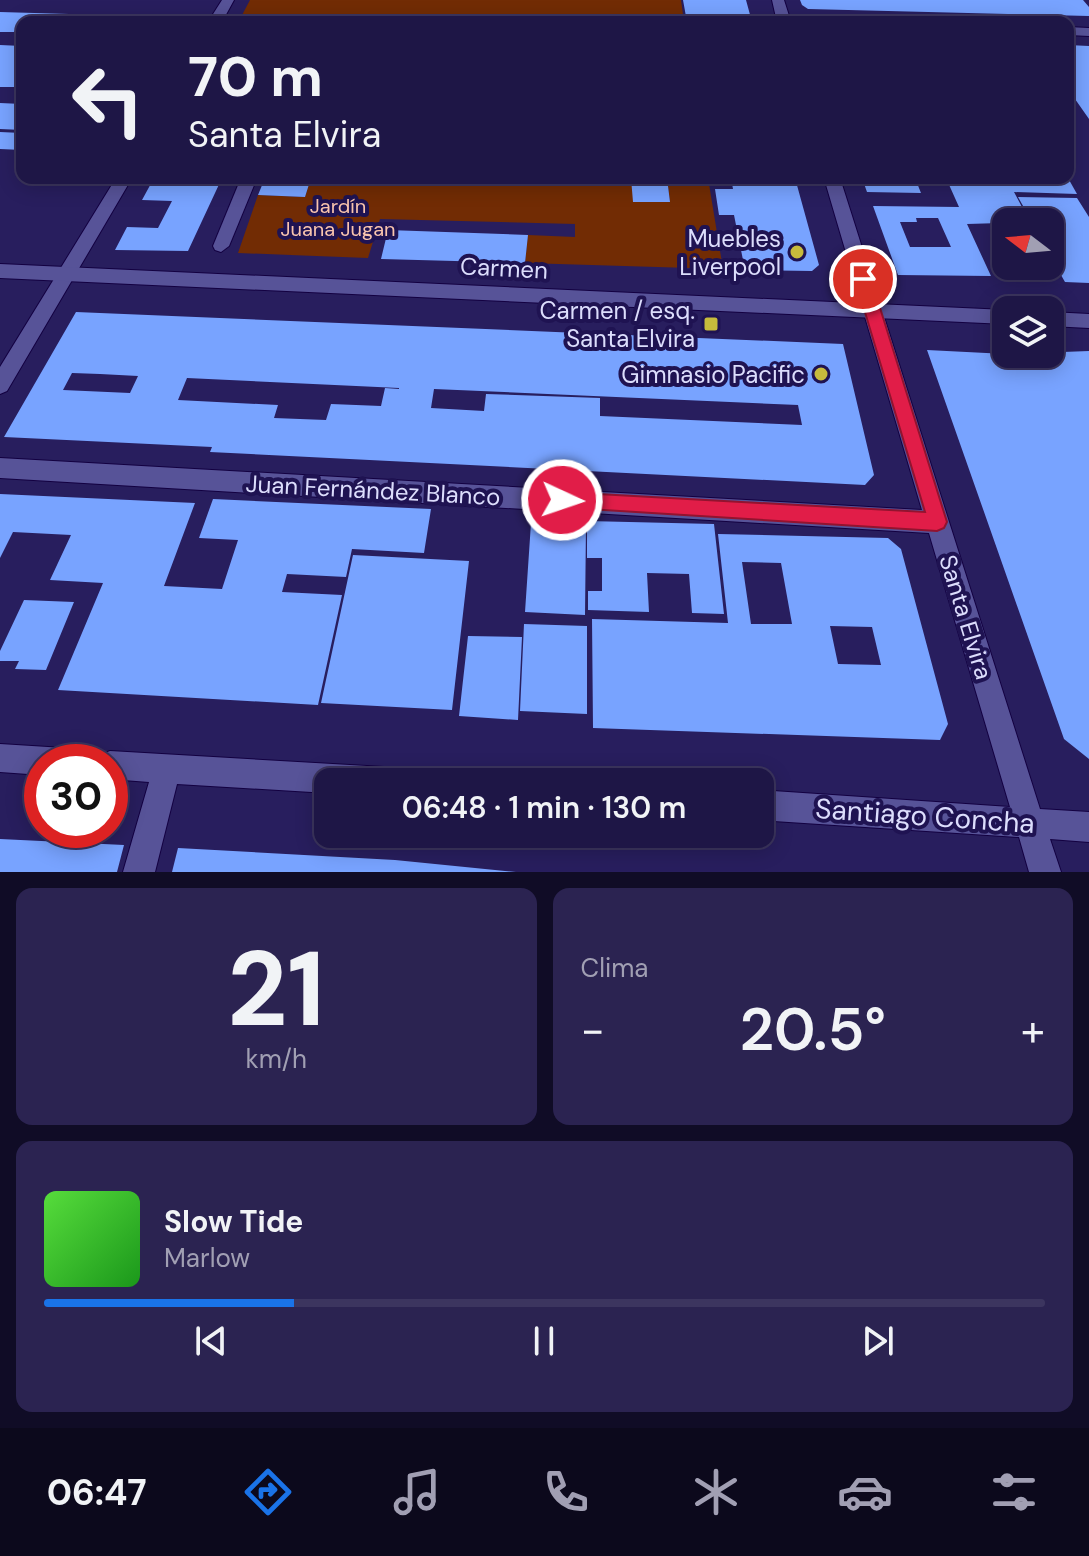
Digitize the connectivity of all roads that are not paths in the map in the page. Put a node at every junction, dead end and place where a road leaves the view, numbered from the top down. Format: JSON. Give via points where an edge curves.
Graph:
{"nodes":[{"id":1,"x":120,"y":184,"type":"edge"},
{"id":2,"x":247,"y":184,"type":"edge"},
{"id":3,"x":834,"y":184,"type":"edge"},
{"id":4,"x":221,"y":246,"type":"dead end"},
{"id":5,"x":0,"y":271,"type":"edge"},
{"id":6,"x":65,"y":274,"type":"junction"},
{"id":7,"x":872,"y":310,"type":"junction"},
{"id":8,"x":992,"y":316,"type":"edge"},
{"id":9,"x":1064,"y":320,"type":"edge"},
{"id":10,"x":1089,"y":321,"type":"edge"},
{"id":11,"x":0,"y":385,"type":"edge"},
{"id":12,"x":0,"y":468,"type":"edge"},
{"id":13,"x":937,"y":522,"type":"junction"},
{"id":14,"x":0,"y":758,"type":"edge"},
{"id":15,"x":24,"y":760,"type":"edge"},
{"id":16,"x":128,"y":766,"type":"edge"},
{"id":17,"x":167,"y":768,"type":"junction"},
{"id":18,"x":314,"y":777,"type":"edge"},
{"id":19,"x":774,"y":806,"type":"edge"},
{"id":20,"x":1029,"y":822,"type":"junction"},
{"id":21,"x":1089,"y":827,"type":"edge"},
{"id":22,"x":139,"y":872,"type":"edge"},
{"id":23,"x":1045,"y":872,"type":"edge"}],
"edges":[{"from":1,"to":6,"type":"street"},
{"from":2,"to":4,"type":"lane"},
{"from":3,"to":7,"type":"street","name":"Santa Elvira"},
{"from":5,"to":6,"type":"street","name":"Carmen"},
{"from":6,"to":7,"type":"street","name":"Carmen"},
{"from":6,"to":11,"type":"street"},
{"from":7,"to":8,"type":"street","name":"Carmen"},
{"from":7,"to":13,"type":"street","name":"Santa Elvira"},
{"from":9,"to":10,"type":"street"},
{"from":12,"to":13,"type":"street","name":"Juan Fernández Blanco"},
{"from":13,"to":20,"type":"street","name":"Santa Elvira"},
{"from":14,"to":15,"type":"street"},
{"from":16,"to":17,"type":"street"},
{"from":17,"to":18,"type":"street"},
{"from":17,"to":22,"type":"street"},
{"from":19,"to":20,"type":"street","name":"Santiago Concha"},
{"from":20,"to":21,"type":"street","name":"Santiago Concha"},
{"from":20,"to":23,"type":"street","name":"Santa Elvira"}]}
